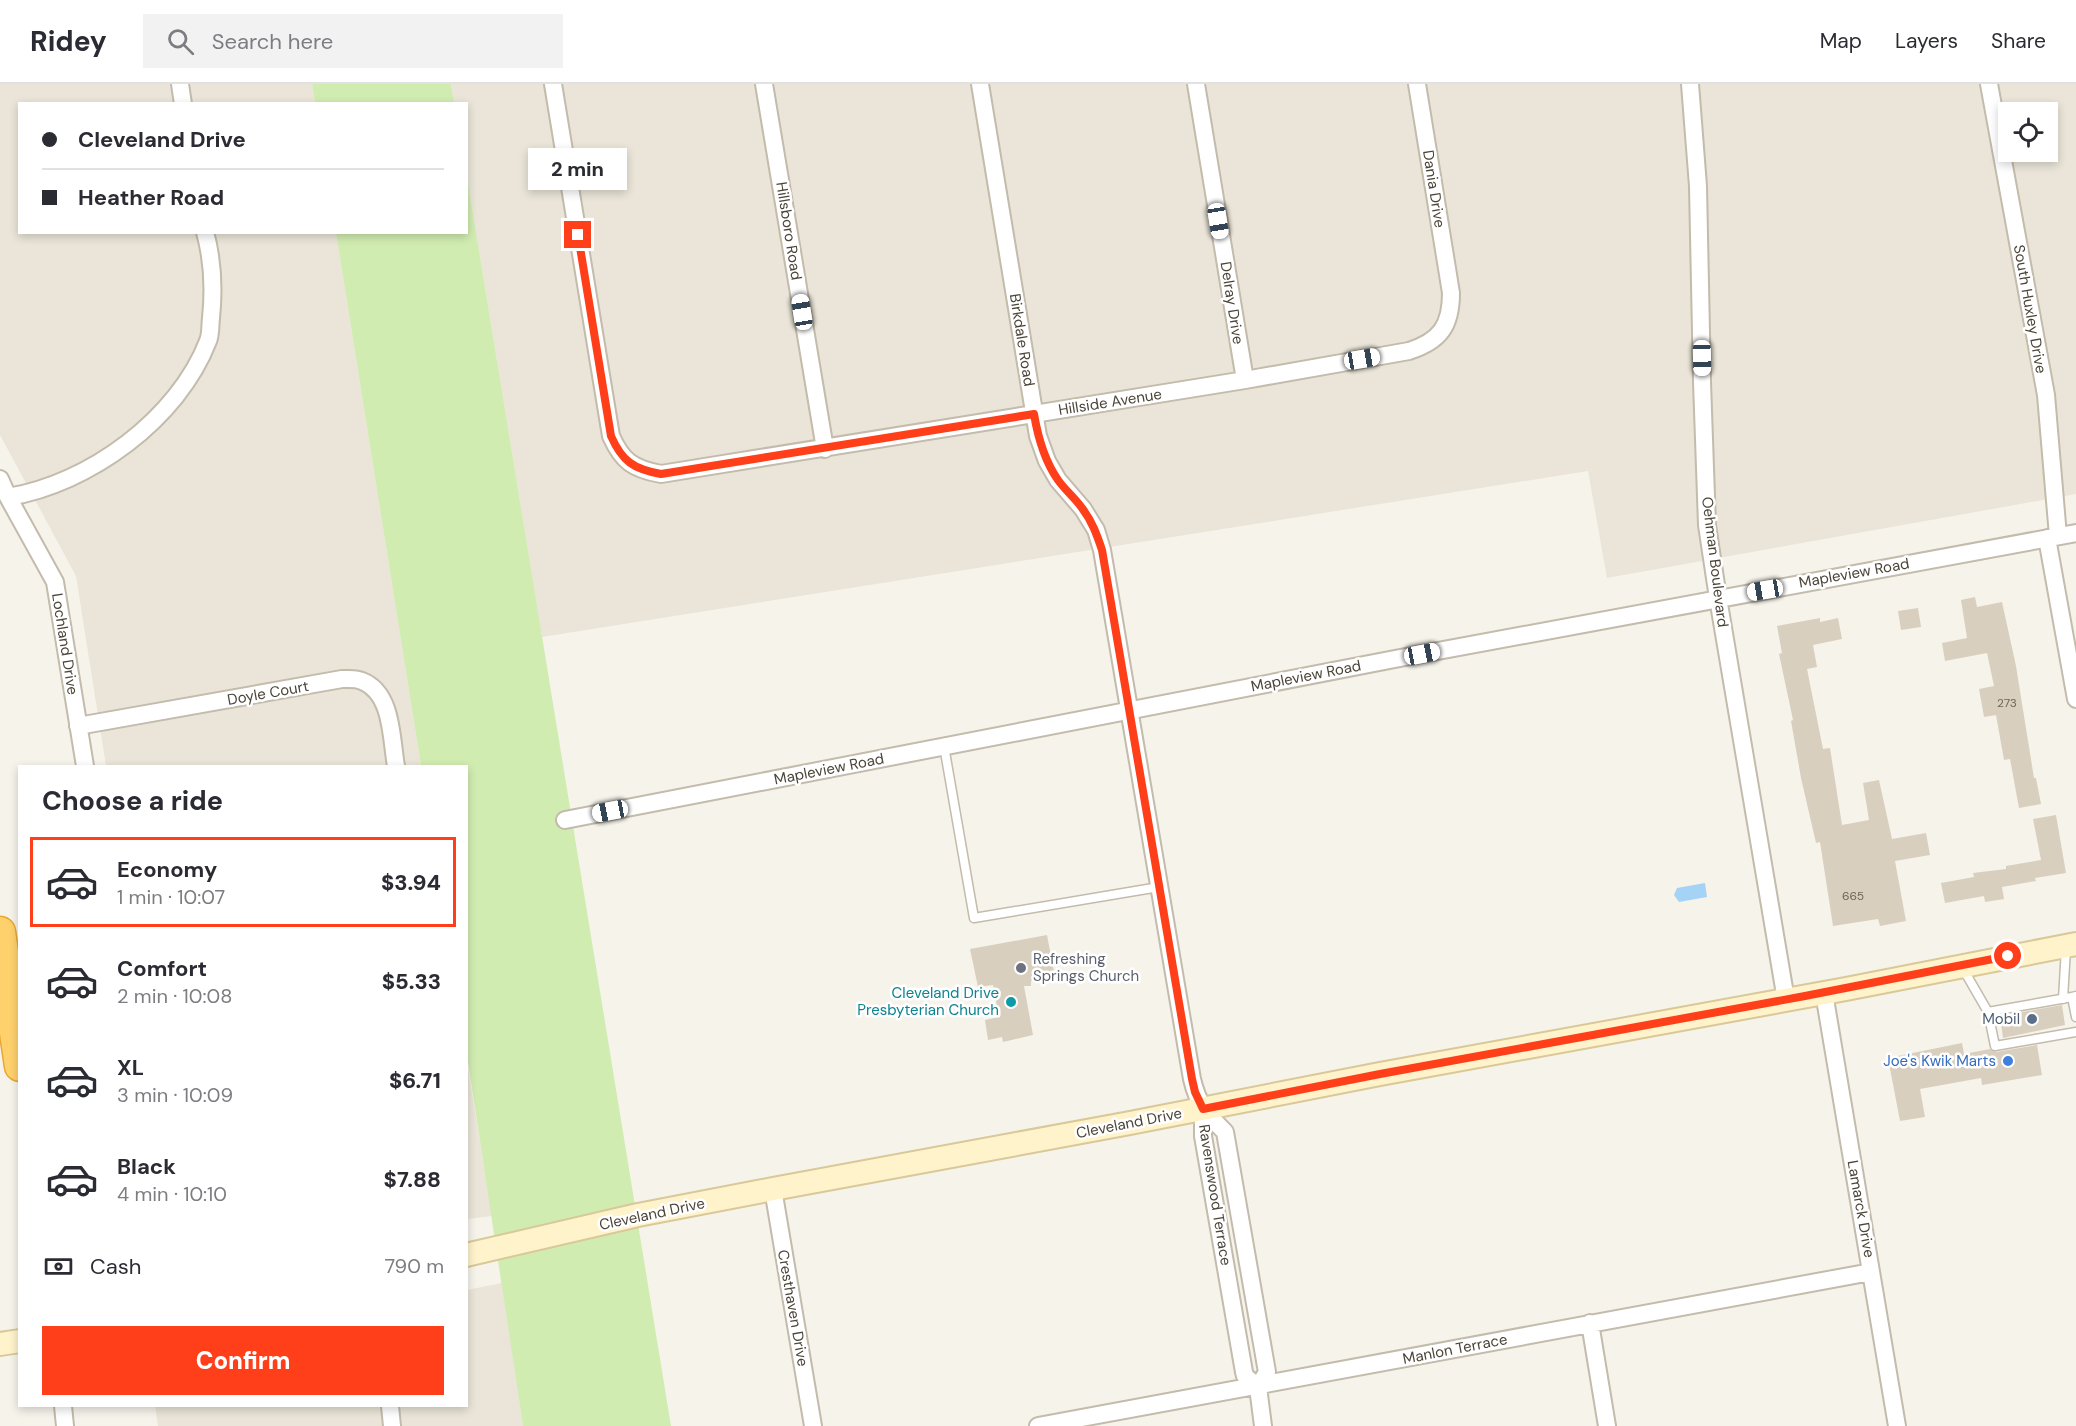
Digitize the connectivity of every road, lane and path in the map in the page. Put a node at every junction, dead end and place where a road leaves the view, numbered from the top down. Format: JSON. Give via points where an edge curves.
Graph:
{"nodes":[{"id":1,"x":180,"y":84,"type":"edge"},
{"id":2,"x":553,"y":84,"type":"edge"},
{"id":3,"x":764,"y":84,"type":"edge"},
{"id":4,"x":980,"y":84,"type":"edge"},
{"id":5,"x":1196,"y":84,"type":"edge"},
{"id":6,"x":1417,"y":84,"type":"edge"},
{"id":7,"x":1690,"y":84,"type":"edge"},
{"id":8,"x":1989,"y":84,"type":"edge"},
{"id":9,"x":183,"y":102,"type":"edge"},
{"id":10,"x":206,"y":234,"type":"edge"},
{"id":11,"x":1451,"y":293,"type":"joint"},
{"id":12,"x":1245,"y":381,"type":"junction"},
{"id":13,"x":1034,"y":414,"type":"junction"},
{"id":14,"x":825,"y":448,"type":"junction"},
{"id":15,"x":0,"y":479,"type":"edge"},
{"id":16,"x":12,"y":496,"type":"junction"},
{"id":17,"x":2076,"y":533,"type":"edge"},
{"id":18,"x":2053,"y":537,"type":"junction"},
{"id":19,"x":1718,"y":598,"type":"junction"},
{"id":20,"x":2076,"y":699,"type":"edge"},
{"id":21,"x":1129,"y":710,"type":"junction"},
{"id":22,"x":78,"y":726,"type":"junction"},
{"id":23,"x":944,"y":746,"type":"junction"},
{"id":24,"x":85,"y":765,"type":"edge"},
{"id":25,"x":396,"y":765,"type":"edge"},
{"id":26,"x":565,"y":820,"type":"dead end"},
{"id":27,"x":1160,"y":887,"type":"junction"},
{"id":28,"x":0,"y":932,"type":"edge"},
{"id":29,"x":2071,"y":945,"type":"edge"},
{"id":30,"x":1961,"y":966,"type":"junction"},
{"id":31,"x":1824,"y":993,"type":"junction"},
{"id":32,"x":2074,"y":997,"type":"edge"},
{"id":33,"x":2063,"y":999,"type":"junction"},
{"id":34,"x":1786,"y":1000,"type":"junction"},
{"id":35,"x":1988,"y":1012,"type":"junction"},
{"id":36,"x":2076,"y":1017,"type":"edge"},
{"id":37,"x":2076,"y":1032,"type":"edge"},
{"id":38,"x":18,"y":1053,"type":"edge"},
{"id":39,"x":1203,"y":1109,"type":"junction"},
{"id":40,"x":773,"y":1189,"type":"junction"},
{"id":41,"x":1246,"y":1254,"type":"junction"},
{"id":42,"x":468,"y":1255,"type":"edge"},
{"id":43,"x":1224,"y":1258,"type":"junction"},
{"id":44,"x":1871,"y":1272,"type":"junction"},
{"id":45,"x":1590,"y":1323,"type":"junction"},
{"id":46,"x":18,"y":1341,"type":"edge"},
{"id":47,"x":0,"y":1344,"type":"edge"},
{"id":48,"x":1258,"y":1387,"type":"junction"},
{"id":49,"x":63,"y":1407,"type":"edge"},
{"id":50,"x":390,"y":1407,"type":"edge"},
{"id":51,"x":1064,"y":1424,"type":"edge"},
{"id":52,"x":65,"y":1426,"type":"edge"},
{"id":53,"x":392,"y":1426,"type":"edge"},
{"id":54,"x":813,"y":1426,"type":"edge"},
{"id":55,"x":1038,"y":1426,"type":"edge"},
{"id":56,"x":1263,"y":1426,"type":"edge"},
{"id":57,"x":1607,"y":1426,"type":"edge"},
{"id":58,"x":1897,"y":1426,"type":"edge"}],
"edges":[{"from":1,"to":9,"type":"street"},
{"from":2,"to":14,"type":"street","name":"Hillside Avenue","via":[[611,436],[617,450],[628,462],[661,474]]},
{"from":3,"to":14,"type":"street","name":"Hillsboro Road"},
{"from":4,"to":13,"type":"street","name":"Birkdale Road"},
{"from":5,"to":12,"type":"street","name":"Delray Drive"},
{"from":6,"to":11,"type":"street","name":"Dania Drive"},
{"from":7,"to":19,"type":"street","name":"Oehman Boulevard","via":[[1698,186],[1707,525]]},
{"from":8,"to":18,"type":"street","name":"South Huxley Drive","via":[[2046,395]]},
{"from":10,"to":16,"type":"street","via":[[213,291],[209,339],[171,402],[117,452],[69,478]]},
{"from":11,"to":12,"type":"street","name":"Hillside Avenue","via":[[1447,324],[1426,345]]},
{"from":12,"to":13,"type":"street","name":"Hillside Avenue"},
{"from":13,"to":14,"type":"street","name":"Hillside Avenue"},
{"from":13,"to":21,"type":"street","name":"Birkdale Road","via":[[1047,461],[1096,530]]},
{"from":15,"to":16,"type":"street","name":"Lochland Drive"},
{"from":16,"to":22,"type":"street","name":"Lochland Drive","via":[[55,582]]},
{"from":17,"to":18,"type":"street","name":"Mapleview Road"},
{"from":18,"to":19,"type":"street","name":"Mapleview Road"},
{"from":18,"to":20,"type":"street","name":"South Huxley Drive"},
{"from":19,"to":21,"type":"street","name":"Mapleview Road"},
{"from":19,"to":34,"type":"street","name":"Oehman Boulevard"},
{"from":21,"to":23,"type":"street","name":"Mapleview Road"},
{"from":21,"to":27,"type":"street","name":"Birkdale Road"},
{"from":22,"to":24,"type":"street","name":"Lochland Drive"},
{"from":22,"to":25,"type":"street","name":"Doyle Court","via":[[342,679],[360,680],[382,699]]},
{"from":23,"to":26,"type":"street","name":"Mapleview Road"},
{"from":23,"to":27,"type":"lane","via":[[974,918]]},
{"from":27,"to":39,"type":"street","name":"Birkdale Road","via":[[1192,1079]]},
{"from":28,"to":38,"type":"highway"},
{"from":29,"to":30,"type":"street","name":"Cleveland Drive"},
{"from":29,"to":33,"type":"lane"},
{"from":30,"to":31,"type":"street","name":"Cleveland Drive"},
{"from":30,"to":35,"type":"lane"},
{"from":31,"to":34,"type":"street","name":"Cleveland Drive"},
{"from":31,"to":44,"type":"street","name":"Lamarck Drive"},
{"from":32,"to":33,"type":"lane"},
{"from":32,"to":36,"type":"lane"},
{"from":33,"to":35,"type":"lane"},
{"from":34,"to":39,"type":"street","name":"Cleveland Drive"},
{"from":35,"to":37,"type":"lane","via":[[1995,1046],[2035,1035]]},
{"from":39,"to":40,"type":"street","name":"Cleveland Drive"},
{"from":39,"to":41,"type":"street","name":"Ravenswood Terrace","via":[[1225,1132]]},
{"from":39,"to":43,"type":"street","name":"Ravenswood Terrace","via":[[1203,1136]]},
{"from":40,"to":42,"type":"street","name":"Cleveland Drive"},
{"from":40,"to":54,"type":"street","name":"Cresthaven Drive"},
{"from":41,"to":43,"type":"street"},
{"from":41,"to":48,"type":"street","name":"Ravenswood Terrace","via":[[1267,1372]]},
{"from":43,"to":48,"type":"street","name":"Ravenswood Terrace","via":[[1245,1376]]},
{"from":44,"to":45,"type":"street","name":"Manlon Terrace"},
{"from":44,"to":58,"type":"street","name":"Lamarck Drive"},
{"from":45,"to":48,"type":"street","name":"Manlon Terrace"},
{"from":45,"to":57,"type":"street"},
{"from":46,"to":47,"type":"street"},
{"from":48,"to":51,"type":"street","name":"Manlon Terrace"},
{"from":48,"to":56,"type":"street","name":"Ravenswood Terrace"},
{"from":49,"to":52,"type":"street"},
{"from":50,"to":53,"type":"street"},
{"from":51,"to":55,"type":"street","name":"Manlon Terrace"}]}
